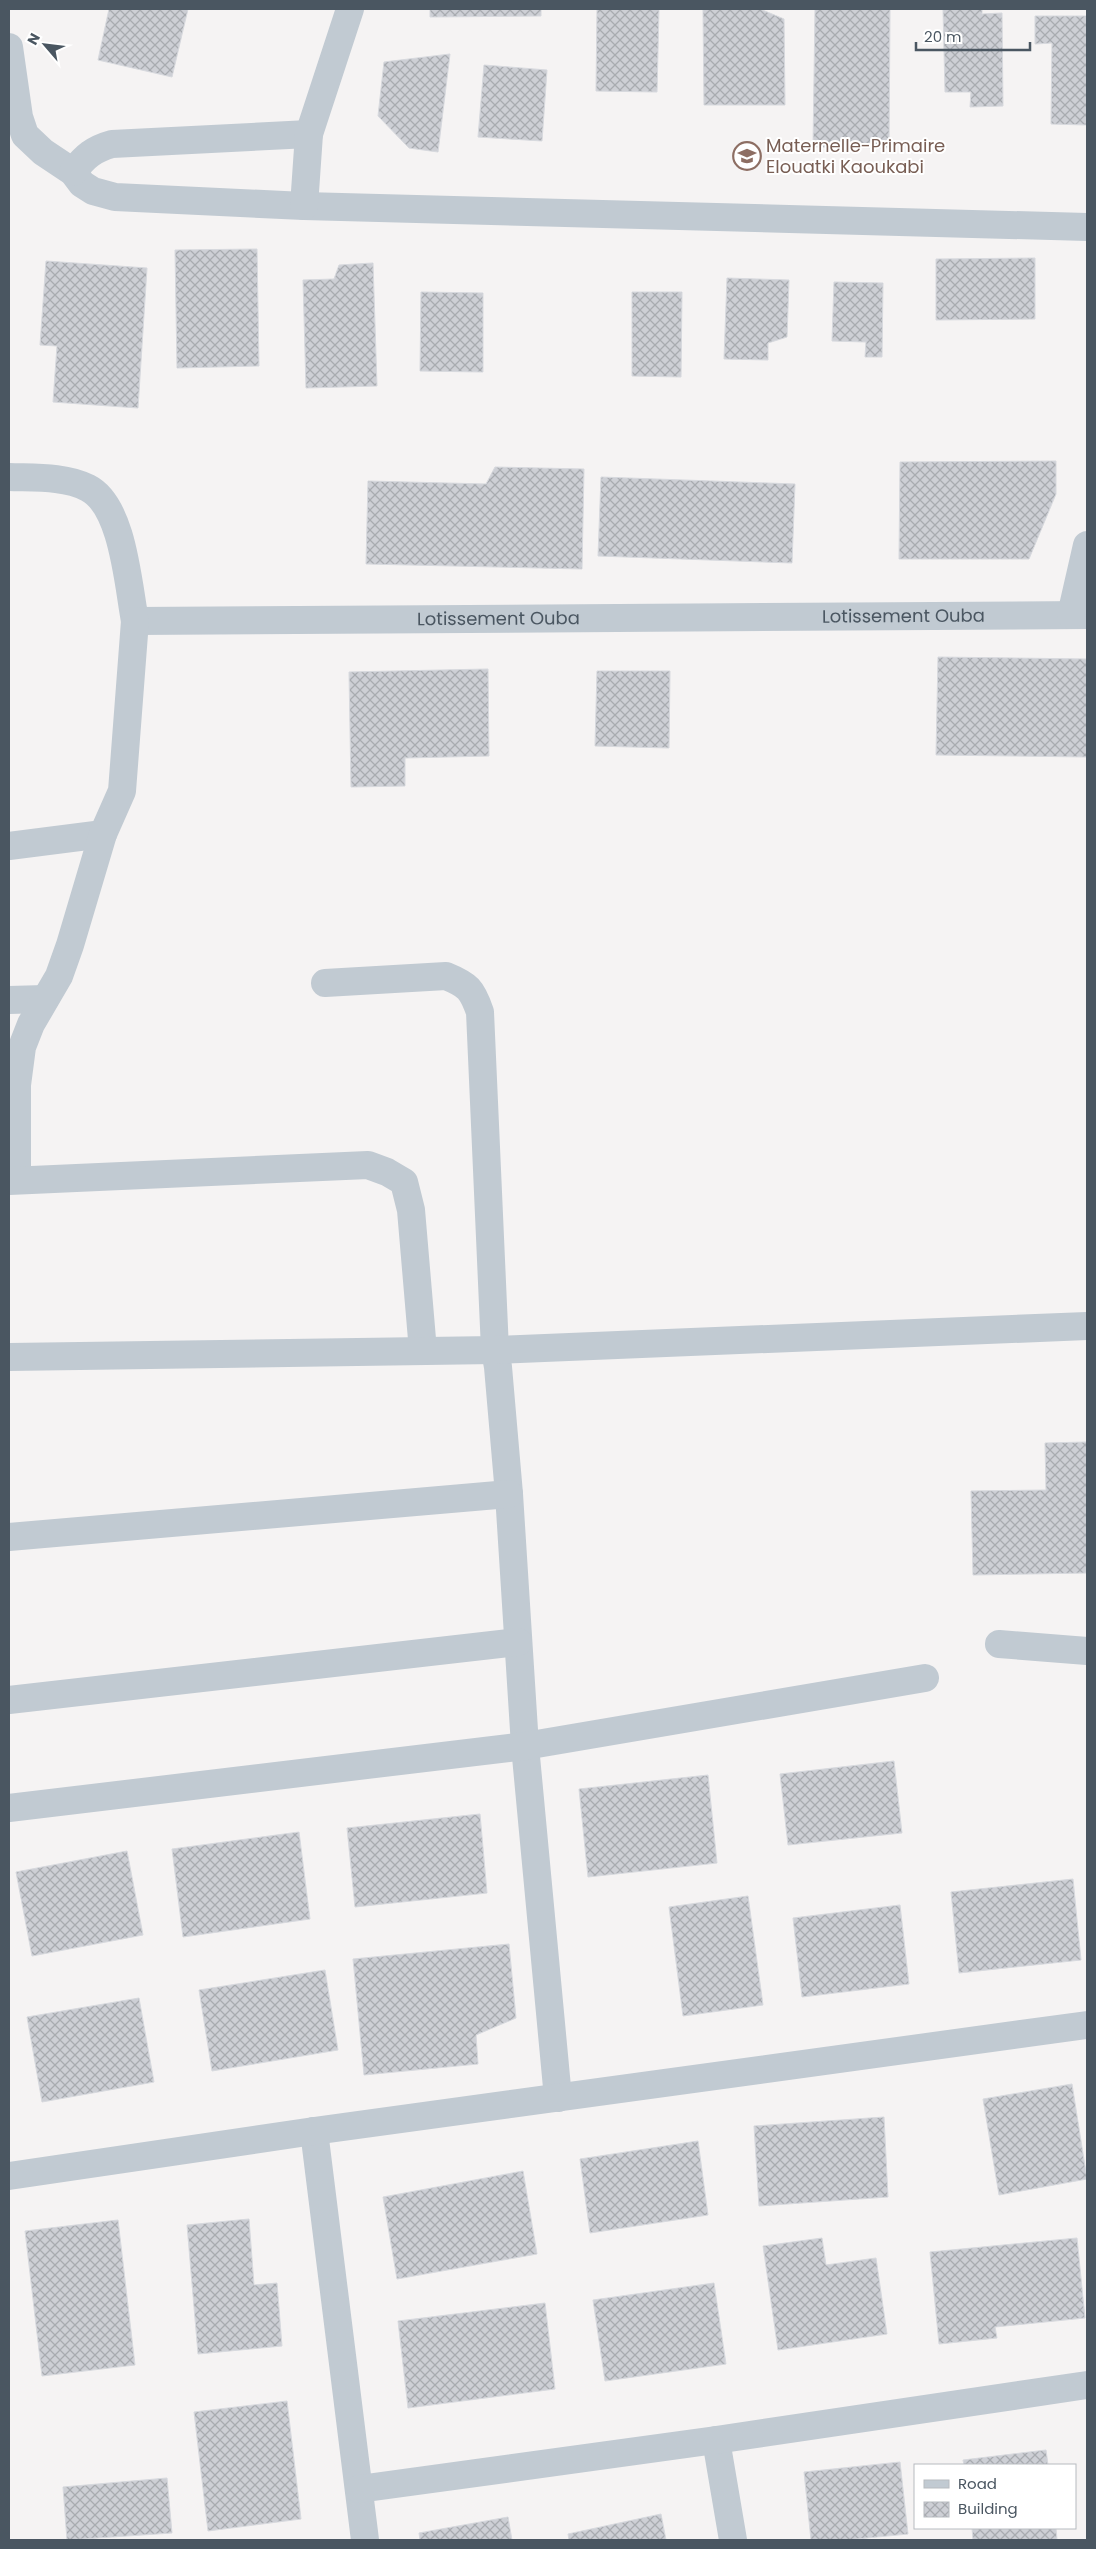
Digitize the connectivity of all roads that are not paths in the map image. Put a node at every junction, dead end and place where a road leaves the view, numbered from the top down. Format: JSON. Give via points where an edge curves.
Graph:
{"nodes":[{"id":1,"x":350,"y":9,"type":"edge"},
{"id":2,"x":9,"y":47,"type":"edge"},
{"id":3,"x":309,"y":134,"type":"junction"},
{"id":4,"x":73,"y":172,"type":"junction"},
{"id":5,"x":304,"y":206,"type":"junction"},
{"id":6,"x":1087,"y":227,"type":"edge"},
{"id":7,"x":9,"y":477,"type":"edge"},
{"id":8,"x":1087,"y":545,"type":"edge"},
{"id":9,"x":1079,"y":615,"type":"edge"},
{"id":10,"x":135,"y":621,"type":"junction"},
{"id":11,"x":103,"y":834,"type":"junction"},
{"id":12,"x":9,"y":846,"type":"edge"},
{"id":13,"x":325,"y":983,"type":"dead end"},
{"id":14,"x":9,"y":1000,"type":"edge"},
{"id":15,"x":45,"y":1000,"type":"junction"},
{"id":16,"x":13,"y":1181,"type":"edge"},
{"id":17,"x":1087,"y":1326,"type":"edge"},
{"id":18,"x":495,"y":1350,"type":"junction"},
{"id":19,"x":423,"y":1351,"type":"junction"},
{"id":20,"x":9,"y":1357,"type":"edge"},
{"id":21,"x":509,"y":1494,"type":"junction"},
{"id":22,"x":9,"y":1537,"type":"edge"},
{"id":23,"x":518,"y":1642,"type":"junction"},
{"id":24,"x":999,"y":1644,"type":"dead end"},
{"id":25,"x":1087,"y":1651,"type":"edge"},
{"id":26,"x":925,"y":1678,"type":"dead end"},
{"id":27,"x":9,"y":1700,"type":"edge"},
{"id":28,"x":525,"y":1746,"type":"junction"},
{"id":29,"x":9,"y":1808,"type":"edge"},
{"id":30,"x":1087,"y":2025,"type":"edge"},
{"id":31,"x":558,"y":2098,"type":"junction"},
{"id":32,"x":314,"y":2131,"type":"junction"},
{"id":33,"x":9,"y":2176,"type":"edge"},
{"id":34,"x":1087,"y":2384,"type":"edge"},
{"id":35,"x":716,"y":2440,"type":"junction"},
{"id":36,"x":359,"y":2489,"type":"junction"},
{"id":37,"x":365,"y":2540,"type":"edge"},
{"id":38,"x":733,"y":2540,"type":"edge"}],
"edges":[{"from":1,"to":3,"type":"street"},
{"from":2,"to":4,"type":"street","via":[[25,135]]},
{"from":3,"to":4,"type":"street","via":[[112,144],[85,156]]},
{"from":3,"to":5,"type":"street"},
{"from":4,"to":5,"type":"street","via":[[82,184],[93,191],[115,197]]},
{"from":5,"to":6,"type":"street"},
{"from":7,"to":10,"type":"street","via":[[55,479],[88,488],[104,500],[116,524]]},
{"from":8,"to":9,"type":"street"},
{"from":9,"to":10,"type":"street","name":"Lotissement Ouba"},
{"from":10,"to":11,"type":"street","via":[[122,791]]},
{"from":11,"to":12,"type":"street"},
{"from":11,"to":15,"type":"street","via":[[70,945],[59,976]]},
{"from":13,"to":18,"type":"street","via":[[446,976],[462,982],[473,992],[480,1012]]},
{"from":14,"to":15,"type":"street"},
{"from":15,"to":16,"type":"street","via":[[22,1047]]},
{"from":16,"to":19,"type":"street","via":[[368,1165],[387,1172],[404,1182],[411,1210]]},
{"from":17,"to":18,"type":"street"},
{"from":18,"to":19,"type":"street"},
{"from":18,"to":21,"type":"street"},
{"from":19,"to":20,"type":"street"},
{"from":21,"to":22,"type":"street"},
{"from":21,"to":23,"type":"street"},
{"from":23,"to":27,"type":"street"},
{"from":23,"to":28,"type":"street"},
{"from":24,"to":25,"type":"street"},
{"from":26,"to":28,"type":"street"},
{"from":28,"to":29,"type":"street"},
{"from":28,"to":31,"type":"street"},
{"from":30,"to":31,"type":"street"},
{"from":31,"to":32,"type":"street"},
{"from":32,"to":33,"type":"street"},
{"from":32,"to":36,"type":"street"},
{"from":34,"to":35,"type":"street"},
{"from":35,"to":36,"type":"street"},
{"from":35,"to":38,"type":"street"},
{"from":36,"to":37,"type":"street"}]}
